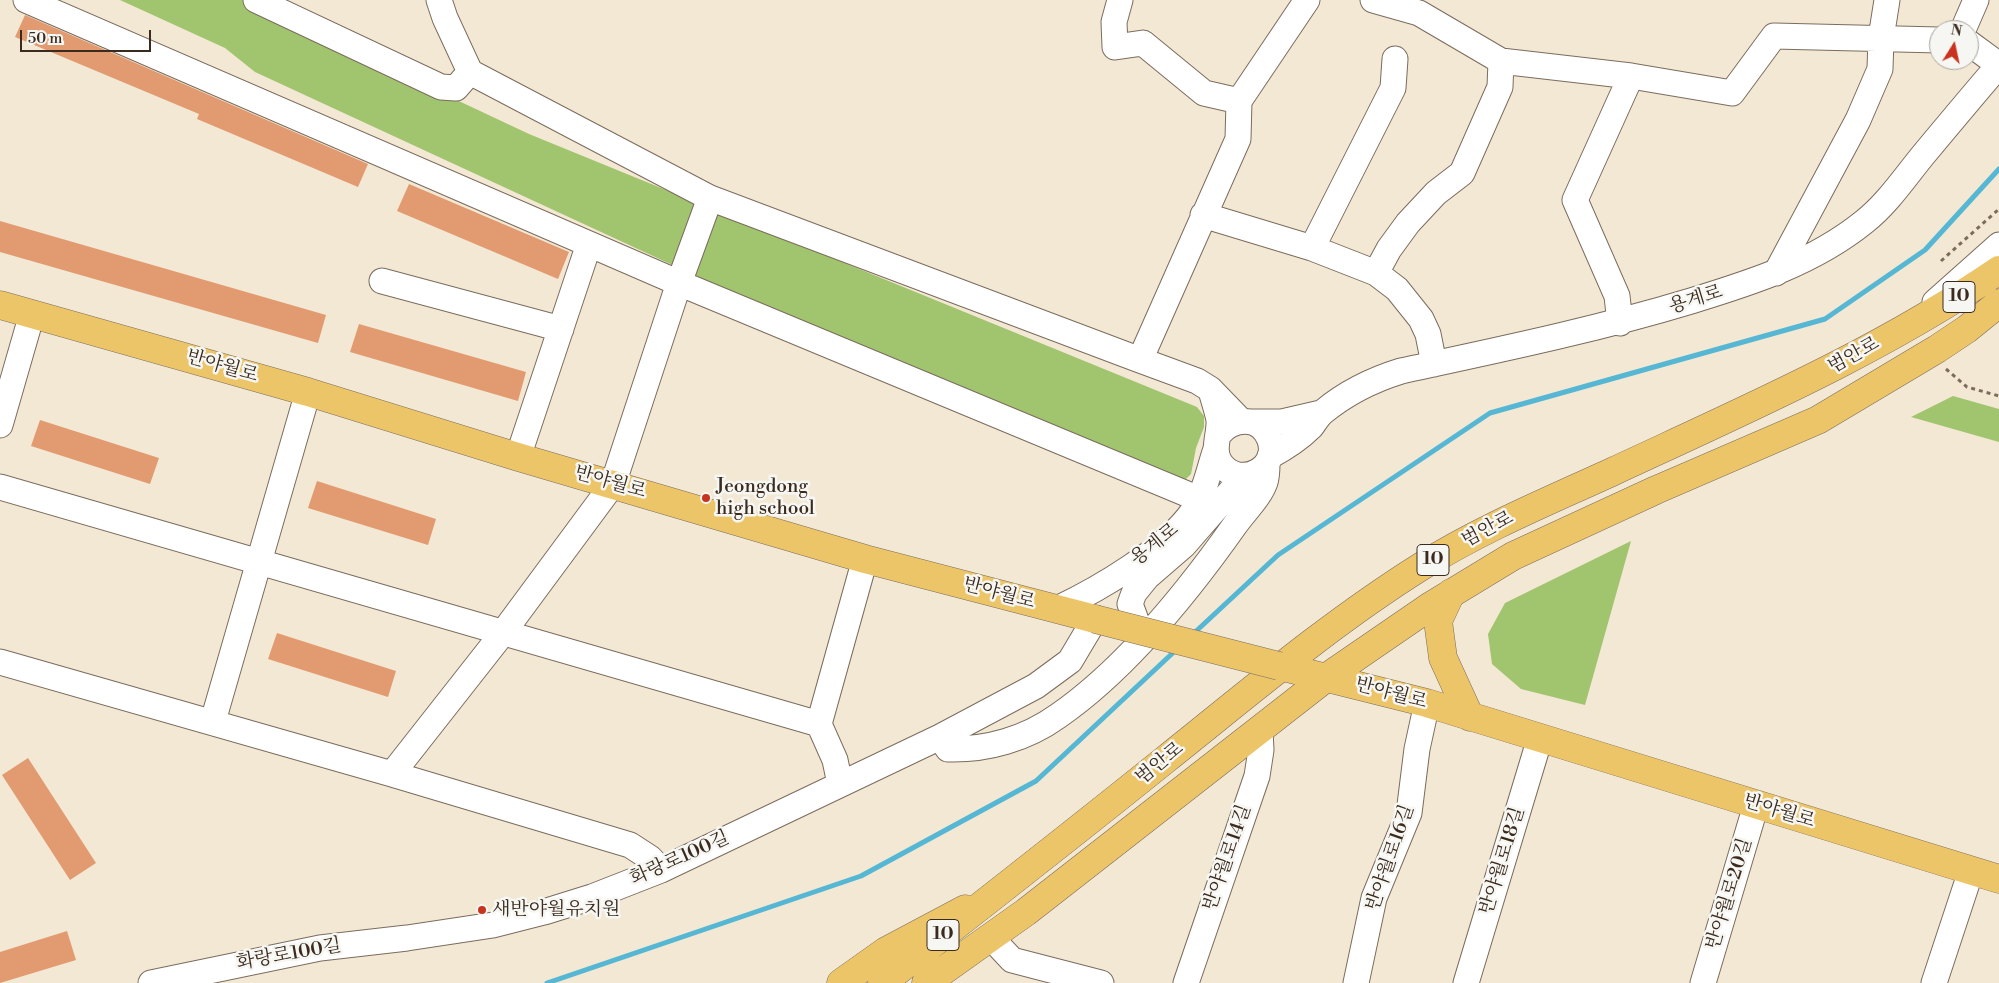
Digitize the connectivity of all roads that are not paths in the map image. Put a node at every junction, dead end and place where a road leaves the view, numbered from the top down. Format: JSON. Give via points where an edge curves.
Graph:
{"nodes":[{"id":1,"x":26,"y":0,"type":"edge"},
{"id":2,"x":256,"y":0,"type":"edge"},
{"id":3,"x":439,"y":0,"type":"edge"},
{"id":4,"x":1120,"y":0,"type":"edge"},
{"id":5,"x":1307,"y":0,"type":"edge"},
{"id":6,"x":1373,"y":0,"type":"edge"},
{"id":7,"x":1887,"y":0,"type":"edge"},
{"id":8,"x":1976,"y":0,"type":"edge"},
{"id":9,"x":1967,"y":20,"type":"edge"},
{"id":10,"x":1881,"y":38,"type":"junction"},
{"id":11,"x":1929,"y":40,"type":"edge"},
{"id":12,"x":1979,"y":50,"type":"edge"},
{"id":13,"x":1395,"y":59,"type":"dead end"},
{"id":14,"x":1501,"y":61,"type":"junction"},
{"id":15,"x":1999,"y":65,"type":"edge"},
{"id":16,"x":470,"y":72,"type":"junction"},
{"id":17,"x":1631,"y":76,"type":"junction"},
{"id":18,"x":1239,"y":100,"type":"junction"},
{"id":19,"x":710,"y":198,"type":"junction"},
{"id":20,"x":1203,"y":215,"type":"junction"},
{"id":21,"x":589,"y":244,"type":"junction"},
{"id":22,"x":1999,"y":246,"type":"edge"},
{"id":23,"x":1312,"y":248,"type":"junction"},
{"id":24,"x":1999,"y":270,"type":"edge"},
{"id":25,"x":1376,"y":273,"type":"junction"},
{"id":26,"x":1776,"y":273,"type":"junction"},
{"id":27,"x":382,"y":281,"type":"dead end"},
{"id":28,"x":679,"y":283,"type":"junction"},
{"id":29,"x":1999,"y":303,"type":"edge"},
{"id":30,"x":0,"y":305,"type":"edge"},
{"id":31,"x":1999,"y":309,"type":"edge"},
{"id":32,"x":32,"y":314,"type":"junction"},
{"id":33,"x":1917,"y":320,"type":"junction"},
{"id":34,"x":1620,"y":323,"type":"junction"},
{"id":35,"x":561,"y":329,"type":"junction"},
{"id":36,"x":1967,"y":329,"type":"junction"},
{"id":37,"x":1140,"y":360,"type":"junction"},
{"id":38,"x":1434,"y":364,"type":"junction"},
{"id":39,"x":1210,"y":389,"type":"junction"},
{"id":40,"x":308,"y":392,"type":"junction"},
{"id":41,"x":1321,"y":413,"type":"junction"},
{"id":42,"x":1246,"y":421,"type":"junction"},
{"id":43,"x":0,"y":425,"type":"edge"},
{"id":44,"x":1218,"y":442,"type":"junction"},
{"id":45,"x":518,"y":457,"type":"junction"},
{"id":46,"x":1268,"y":460,"type":"junction"},
{"id":47,"x":1244,"y":476,"type":"junction"},
{"id":48,"x":613,"y":484,"type":"junction"},
{"id":49,"x":0,"y":488,"type":"edge"},
{"id":50,"x":1200,"y":499,"type":"junction"},
{"id":51,"x":865,"y":559,"type":"junction"},
{"id":52,"x":257,"y":563,"type":"junction"},
{"id":53,"x":1451,"y":593,"type":"junction"},
{"id":54,"x":1057,"y":610,"type":"junction"},
{"id":55,"x":1095,"y":619,"type":"junction"},
{"id":56,"x":1140,"y":631,"type":"junction"},
{"id":57,"x":502,"y":634,"type":"junction"},
{"id":58,"x":0,"y":662,"type":"edge"},
{"id":59,"x":1279,"y":666,"type":"junction"},
{"id":60,"x":1327,"y":677,"type":"junction"},
{"id":61,"x":1427,"y":703,"type":"junction"},
{"id":62,"x":1470,"y":717,"type":"junction"},
{"id":63,"x":213,"y":721,"type":"junction"},
{"id":64,"x":819,"y":724,"type":"junction"},
{"id":65,"x":1260,"y":732,"type":"junction"},
{"id":66,"x":940,"y":737,"type":"junction"},
{"id":67,"x":1540,"y":738,"type":"junction"},
{"id":68,"x":392,"y":774,"type":"junction"},
{"id":69,"x":840,"y":784,"type":"junction"},
{"id":70,"x":1756,"y":805,"type":"junction"},
{"id":71,"x":661,"y":870,"type":"junction"},
{"id":72,"x":1971,"y":871,"type":"junction"},
{"id":73,"x":1999,"y":880,"type":"edge"},
{"id":74,"x":1004,"y":888,"type":"junction"},
{"id":75,"x":1026,"y":912,"type":"junction"},
{"id":76,"x":997,"y":944,"type":"junction"},
{"id":77,"x":151,"y":983,"type":"edge"},
{"id":78,"x":841,"y":983,"type":"edge"},
{"id":79,"x":882,"y":983,"type":"edge"},
{"id":80,"x":926,"y":983,"type":"edge"},
{"id":81,"x":948,"y":983,"type":"edge"},
{"id":82,"x":1101,"y":983,"type":"edge"},
{"id":83,"x":1186,"y":983,"type":"edge"},
{"id":84,"x":1356,"y":983,"type":"edge"},
{"id":85,"x":1466,"y":983,"type":"edge"},
{"id":86,"x":1703,"y":983,"type":"edge"},
{"id":87,"x":1934,"y":983,"type":"edge"}],
"edges":[{"from":1,"to":21,"type":"street"},
{"from":2,"to":16,"type":"street","via":[[441,87],[456,88]]},
{"from":3,"to":16,"type":"street"},
{"from":4,"to":18,"type":"street","via":[[1114,22],[1116,47],[1143,43],[1204,94]]},
{"from":5,"to":18,"type":"street"},
{"from":6,"to":14,"type":"street","via":[[1419,13]]},
{"from":7,"to":10,"type":"street"},
{"from":8,"to":9,"type":"street"},
{"from":10,"to":11,"type":"street"},
{"from":10,"to":17,"type":"street","via":[[1774,36],[1732,93]]},
{"from":10,"to":26,"type":"street","via":[[1880,69],[1862,111]]},
{"from":12,"to":15,"type":"street"},
{"from":13,"to":23,"type":"street","via":[[1393,88]]},
{"from":14,"to":17,"type":"street"},
{"from":14,"to":25,"type":"street","via":[[1500,87],[1462,173],[1436,193],[1408,223]]},
{"from":15,"to":26,"type":"street","name":"용계로","via":[[1888,199],[1866,220],[1840,241]]},
{"from":16,"to":19,"type":"street"},
{"from":17,"to":34,"type":"street","via":[[1575,200],[1617,296]]},
{"from":18,"to":20,"type":"street","via":[[1238,139]]},
{"from":19,"to":28,"type":"street"},
{"from":19,"to":37,"type":"street"},
{"from":20,"to":23,"type":"street"},
{"from":20,"to":37,"type":"street"},
{"from":21,"to":28,"type":"street"},
{"from":21,"to":35,"type":"street"},
{"from":22,"to":33,"type":"street"},
{"from":23,"to":25,"type":"street"},
{"from":24,"to":33,"type":"main road","name":"범안로","number":"10"},
{"from":25,"to":38,"type":"street","via":[[1397,289],[1421,319],[1428,334]]},
{"from":26,"to":34,"type":"street","name":"용계로"},
{"from":27,"to":35,"type":"street"},
{"from":28,"to":48,"type":"street"},
{"from":28,"to":50,"type":"street"},
{"from":29,"to":36,"type":"main road","name":"범안로","number":"10"},
{"from":30,"to":32,"type":"main road","name":"반야월로"},
{"from":31,"to":36,"type":"street"},
{"from":32,"to":40,"type":"main road","name":"반야월로"},
{"from":32,"to":43,"type":"street"},
{"from":33,"to":59,"type":"main road","name":"범안로","number":"10","via":[[1805,383],[1509,518],[1423,565]]},
{"from":34,"to":38,"type":"street","name":"용계로"},
{"from":35,"to":45,"type":"street"},
{"from":36,"to":53,"type":"main road","name":"범안로","number":"10","via":[[1818,420],[1513,556]]},
{"from":37,"to":39,"type":"street"},
{"from":38,"to":41,"type":"street","name":"용계로","via":[[1372,380]]},
{"from":39,"to":42,"type":"street"},
{"from":39,"to":44,"type":"street","via":[[1217,409]]},
{"from":40,"to":45,"type":"main road","name":"반야월로"},
{"from":40,"to":52,"type":"street"},
{"from":41,"to":42,"type":"street","name":"용계로","via":[[1282,422]]},
{"from":41,"to":46,"type":"street","name":"용계로","via":[[1292,444]]},
{"from":42,"to":44,"type":"street","via":[[1225,427]]},
{"from":42,"to":46,"type":"street","via":[[1259,425],[1269,439]]},
{"from":44,"to":47,"type":"street","via":[[1222,465],[1236,475]]},
{"from":44,"to":50,"type":"street","name":"용계로"},
{"from":45,"to":48,"type":"main road","name":"반야월로"},
{"from":46,"to":47,"type":"street","via":[[1253,474]]},
{"from":46,"to":66,"type":"street","via":[[1264,484],[1203,570],[1121,662],[1086,694],[1030,732],[998,744],[970,750],[948,749]]},
{"from":47,"to":56,"type":"street","name":"용계로","via":[[1184,545],[1147,577],[1134,593],[1130,604]]},
{"from":48,"to":51,"type":"main road","name":"반야월로"},
{"from":48,"to":57,"type":"street"},
{"from":49,"to":52,"type":"street"},
{"from":50,"to":54,"type":"street","name":"용계로","via":[[1176,530],[1156,547],[1088,594]]},
{"from":51,"to":54,"type":"main road","name":"반야월로"},
{"from":51,"to":64,"type":"street"},
{"from":52,"to":57,"type":"street"},
{"from":52,"to":63,"type":"street"},
{"from":53,"to":60,"type":"main road","name":"범안로","number":"10"},
{"from":53,"to":62,"type":"main road","via":[[1438,621],[1443,658]]},
{"from":54,"to":55,"type":"main road","name":"반야월로"},
{"from":55,"to":56,"type":"main road","name":"반야월로","bridge":true},
{"from":55,"to":66,"type":"street","name":"화랑로100길","via":[[1070,661],[1056,673]]},
{"from":56,"to":59,"type":"main road","name":"반야월로","bridge":true},
{"from":57,"to":64,"type":"street"},
{"from":57,"to":68,"type":"street"},
{"from":58,"to":63,"type":"street"},
{"from":59,"to":60,"type":"main road","name":"반야월로"},
{"from":59,"to":74,"type":"main road","name":"범안로","number":"10"},
{"from":60,"to":61,"type":"main road","name":"반야월로"},
{"from":60,"to":65,"type":"main road","name":"범안로","number":"10"},
{"from":61,"to":62,"type":"main road","name":"반야월로"},
{"from":61,"to":84,"type":"street","name":"반야월로16길","via":[[1417,749],[1410,813],[1374,898]]},
{"from":62,"to":67,"type":"main road","name":"반야월로"},
{"from":63,"to":68,"type":"street"},
{"from":64,"to":69,"type":"street","via":[[835,760]]},
{"from":65,"to":75,"type":"main road","name":"범안로","number":"10"},
{"from":65,"to":83,"type":"street","name":"반야월로14길","via":[[1257,776]]},
{"from":66,"to":69,"type":"street","name":"화랑로100길"},
{"from":67,"to":70,"type":"main road","name":"반야월로"},
{"from":67,"to":85,"type":"street","name":"반야월로18길"},
{"from":68,"to":71,"type":"street","via":[[630,845]]},
{"from":69,"to":71,"type":"street","name":"화랑로100길"},
{"from":70,"to":72,"type":"main road","name":"반야월로"},
{"from":70,"to":86,"type":"street","name":"반야월로20길"},
{"from":71,"to":77,"type":"street","name":"화랑로100길","via":[[544,912],[493,925],[320,948]]},
{"from":72,"to":73,"type":"main road","name":"반야월로"},
{"from":72,"to":87,"type":"street"},
{"from":74,"to":78,"type":"main road","via":[[886,951]]},
{"from":74,"to":79,"type":"main road","number":"10"},
{"from":75,"to":76,"type":"main road"},
{"from":75,"to":80,"type":"main road","number":"10"},
{"from":76,"to":81,"type":"main road"},
{"from":76,"to":82,"type":"street","via":[[1012,960]]}]}
